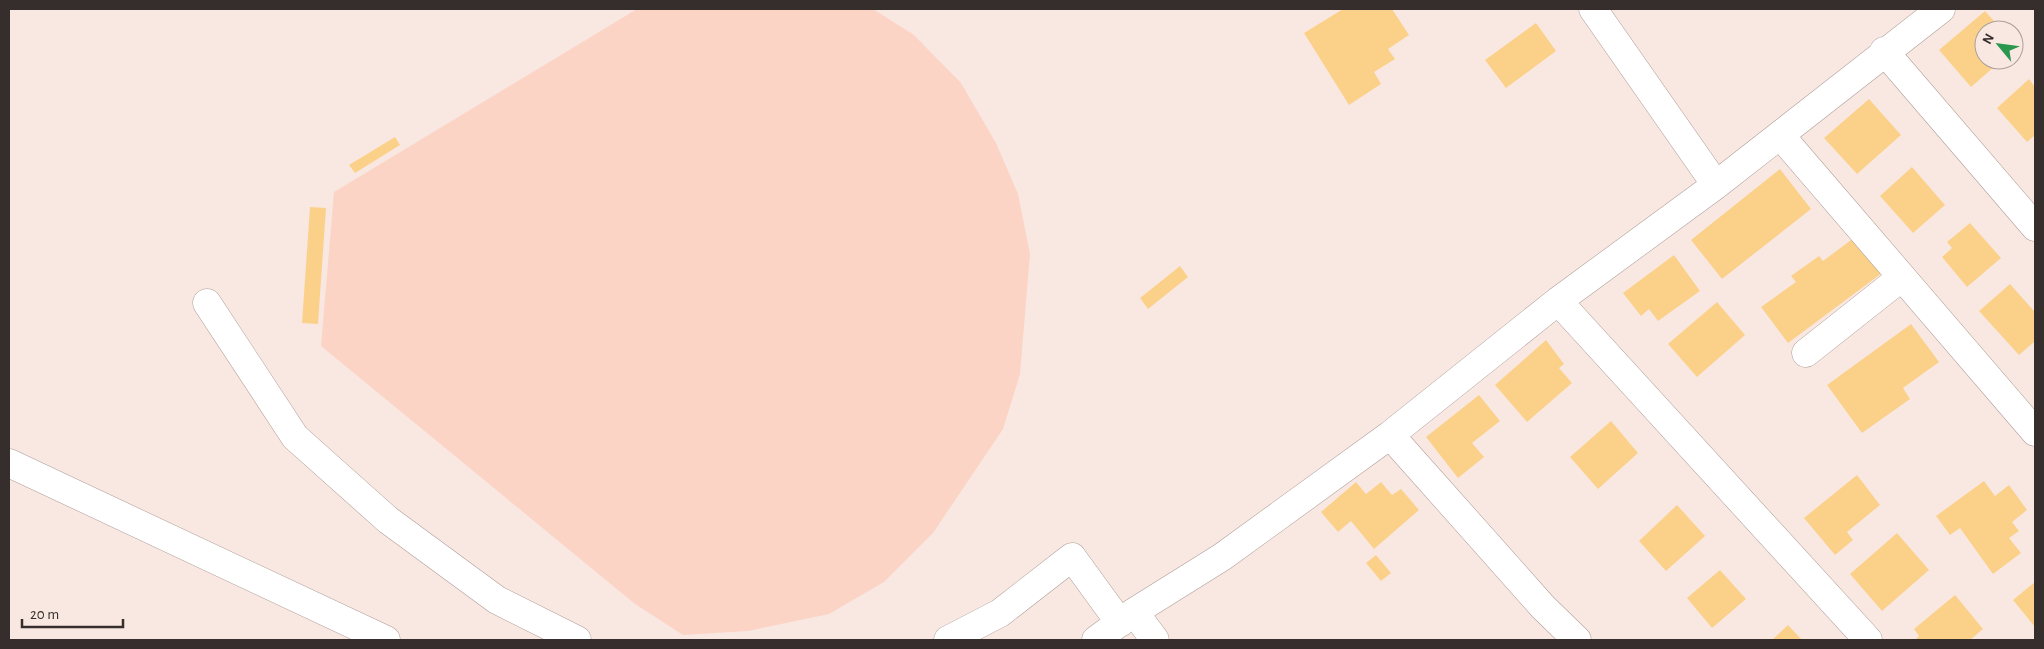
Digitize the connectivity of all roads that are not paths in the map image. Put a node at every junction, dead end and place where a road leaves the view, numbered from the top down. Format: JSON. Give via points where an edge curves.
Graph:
{"nodes":[{"id":1,"x":1593,"y":9,"type":"edge"},
{"id":2,"x":1941,"y":9,"type":"edge"},
{"id":3,"x":1884,"y":51,"type":"junction"},
{"id":4,"x":1780,"y":135,"type":"junction"},
{"id":5,"x":1716,"y":185,"type":"junction"},
{"id":6,"x":2035,"y":227,"type":"edge"},
{"id":7,"x":1902,"y":277,"type":"junction"},
{"id":8,"x":1558,"y":301,"type":"junction"},
{"id":9,"x":207,"y":303,"type":"dead end"},
{"id":10,"x":1806,"y":354,"type":"dead end"},
{"id":11,"x":2035,"y":432,"type":"edge"},
{"id":12,"x":1390,"y":435,"type":"junction"},
{"id":13,"x":9,"y":463,"type":"edge"},
{"id":14,"x":1127,"y":617,"type":"junction"},
{"id":15,"x":386,"y":640,"type":"edge"},
{"id":16,"x":577,"y":640,"type":"edge"},
{"id":17,"x":948,"y":640,"type":"edge"},
{"id":18,"x":1096,"y":640,"type":"edge"},
{"id":19,"x":1155,"y":640,"type":"edge"},
{"id":20,"x":1577,"y":640,"type":"edge"},
{"id":21,"x":1868,"y":640,"type":"edge"}],
"edges":[{"from":1,"to":5,"type":"street"},
{"from":2,"to":3,"type":"street"},
{"from":3,"to":4,"type":"street"},
{"from":3,"to":6,"type":"street"},
{"from":4,"to":5,"type":"street"},
{"from":4,"to":7,"type":"street"},
{"from":5,"to":8,"type":"street"},
{"from":7,"to":10,"type":"street"},
{"from":7,"to":11,"type":"street"},
{"from":8,"to":12,"type":"street"},
{"from":8,"to":21,"type":"street"},
{"from":9,"to":16,"type":"street","via":[[295,437],[388,520],[497,600]]},
{"from":12,"to":14,"type":"street","via":[[1222,557]]},
{"from":12,"to":20,"type":"street","via":[[1543,607]]},
{"from":13,"to":15,"type":"street"},
{"from":14,"to":17,"type":"street","via":[[1072,557],[1000,613]]},
{"from":14,"to":18,"type":"street"},
{"from":14,"to":19,"type":"street"}]}
